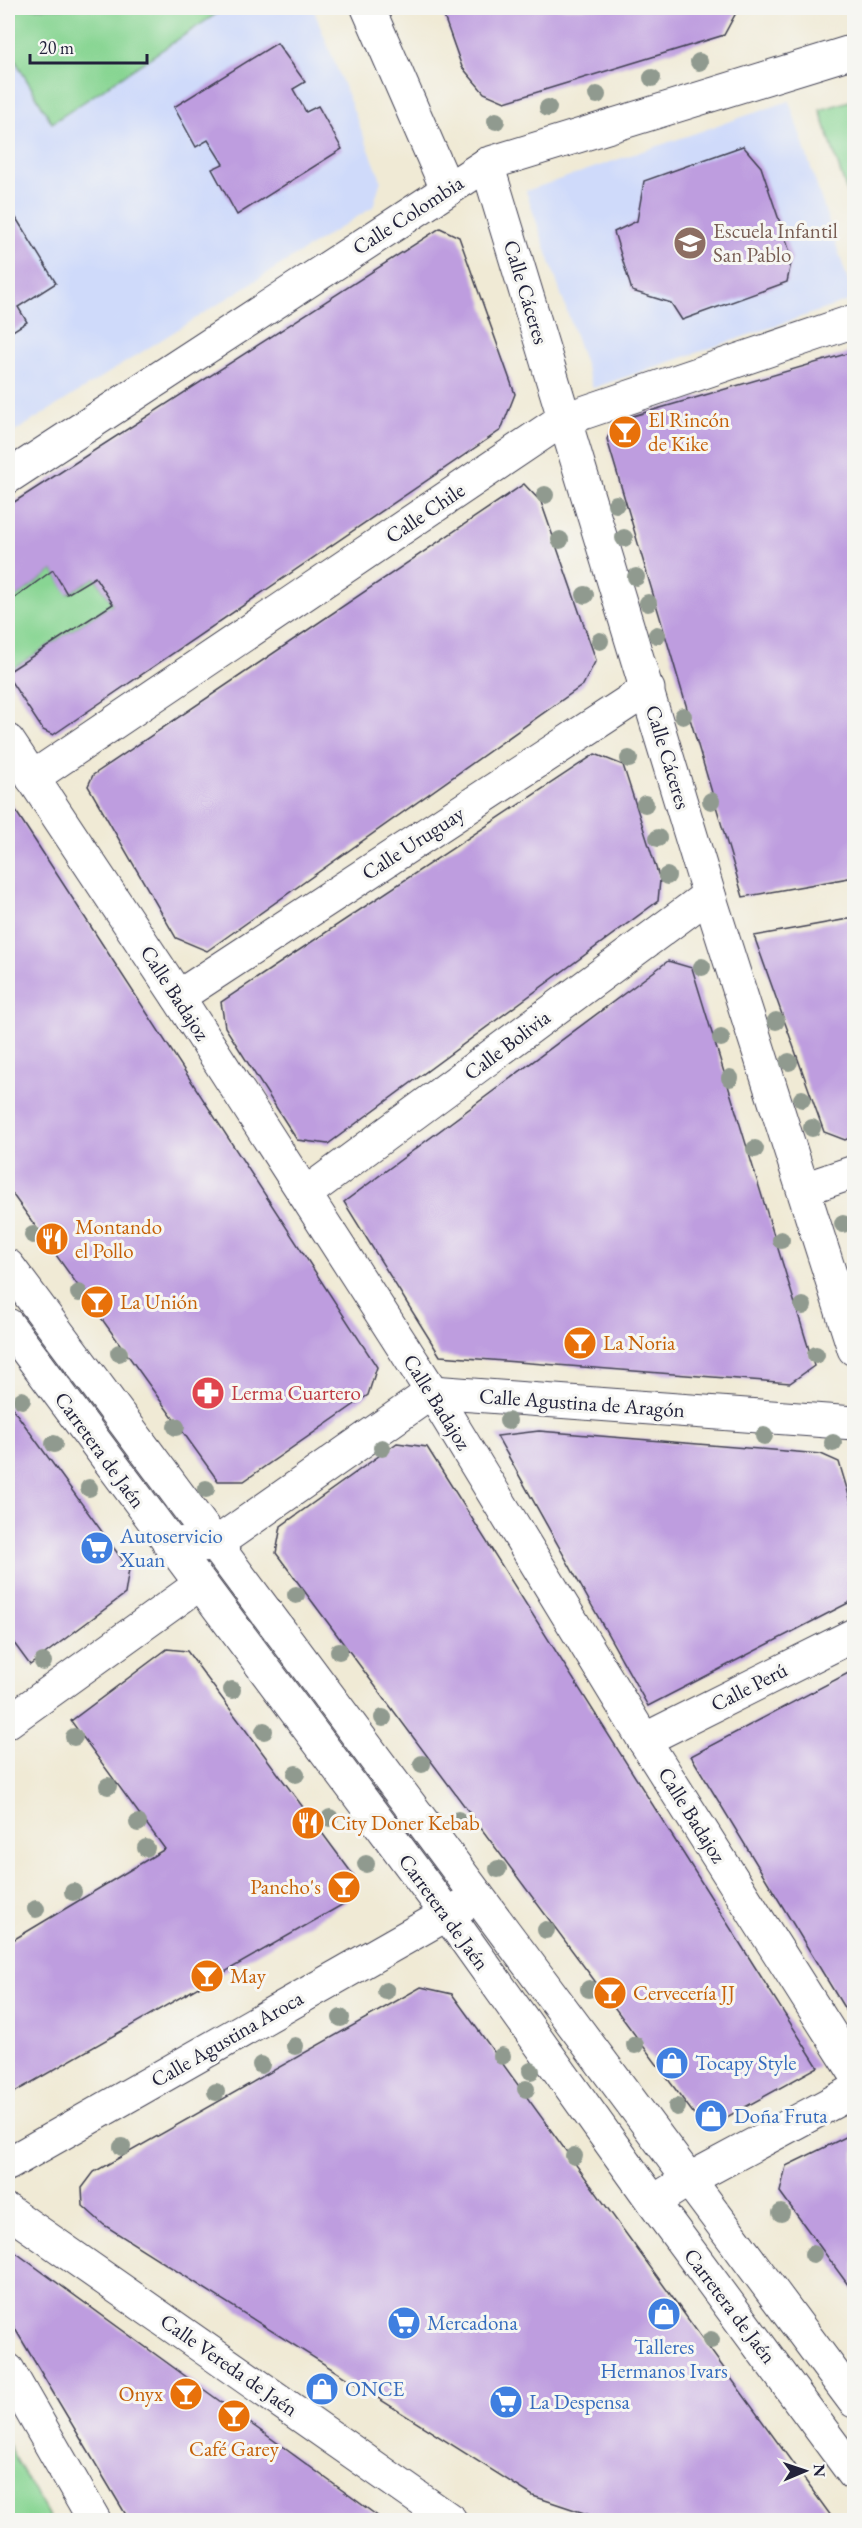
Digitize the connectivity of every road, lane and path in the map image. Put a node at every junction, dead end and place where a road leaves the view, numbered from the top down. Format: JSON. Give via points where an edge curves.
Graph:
{"nodes":[{"id":1,"x":368,"y":8,"type":"edge"},
{"id":2,"x":855,"y":51,"type":"edge"},
{"id":3,"x":487,"y":164,"type":"junction"},
{"id":4,"x":447,"y":189,"type":"junction"},
{"id":5,"x":855,"y":321,"type":"edge"},
{"id":6,"x":564,"y":418,"type":"junction"},
{"id":7,"x":8,"y":477,"type":"edge"},
{"id":8,"x":648,"y":689,"type":"junction"},
{"id":9,"x":8,"y":741,"type":"edge"},
{"id":10,"x":32,"y":778,"type":"junction"},
{"id":11,"x":710,"y":895,"type":"junction"},
{"id":12,"x":178,"y":997,"type":"junction"},
{"id":13,"x":855,"y":1172,"type":"edge"},
{"id":14,"x":804,"y":1189,"type":"junction"},
{"id":15,"x":305,"y":1194,"type":"junction"},
{"id":16,"x":8,"y":1266,"type":"edge"},
{"id":17,"x":8,"y":1325,"type":"edge"},
{"id":18,"x":855,"y":1349,"type":"edge"},
{"id":19,"x":432,"y":1392,"type":"junction"},
{"id":20,"x":855,"y":1423,"type":"edge"},
{"id":21,"x":169,"y":1544,"type":"junction"},
{"id":22,"x":214,"y":1545,"type":"junction"},
{"id":23,"x":200,"y":1584,"type":"junction"},
{"id":24,"x":855,"y":1635,"type":"edge"},
{"id":25,"x":8,"y":1722,"type":"edge"},
{"id":26,"x":644,"y":1740,"type":"junction"},
{"id":27,"x":477,"y":1897,"type":"junction"},
{"id":28,"x":447,"y":1914,"type":"junction"},
{"id":29,"x":855,"y":2071,"type":"edge"},
{"id":30,"x":855,"y":2091,"type":"edge"},
{"id":31,"x":8,"y":2164,"type":"edge"},
{"id":32,"x":687,"y":2180,"type":"junction"},
{"id":33,"x":653,"y":2202,"type":"junction"},
{"id":34,"x":8,"y":2211,"type":"edge"},
{"id":35,"x":8,"y":2370,"type":"edge"},
{"id":36,"x":855,"y":2401,"type":"edge"},
{"id":37,"x":855,"y":2474,"type":"edge"},
{"id":38,"x":94,"y":2520,"type":"edge"},
{"id":39,"x":450,"y":2520,"type":"edge"}],
"edges":[{"from":1,"to":4,"type":"street"},
{"from":2,"to":3,"type":"street","name":"Calle Colombia"},
{"from":3,"to":4,"type":"street","name":"Calle Colombia"},
{"from":3,"to":6,"type":"street","name":"Calle Cáceres"},
{"from":4,"to":7,"type":"street","name":"Calle Colombia"},
{"from":5,"to":6,"type":"street","name":"Calle Chile"},
{"from":6,"to":8,"type":"street","name":"Calle Cáceres"},
{"from":6,"to":10,"type":"street","name":"Calle Chile"},
{"from":8,"to":11,"type":"street","name":"Calle Cáceres"},
{"from":8,"to":12,"type":"street","name":"Calle Uruguay"},
{"from":9,"to":10,"type":"street","name":"Calle Badajoz"},
{"from":10,"to":12,"type":"street","name":"Calle Badajoz"},
{"from":11,"to":14,"type":"street","name":"Calle Cáceres"},
{"from":11,"to":15,"type":"street","name":"Calle Bolivia"},
{"from":12,"to":15,"type":"street","name":"Calle Badajoz"},
{"from":13,"to":14,"type":"street"},
{"from":14,"to":18,"type":"street","name":"Calle Cáceres"},
{"from":15,"to":19,"type":"street","name":"Calle Badajoz"},
{"from":16,"to":22,"type":"street","name":"Carretera de Jaén"},
{"from":17,"to":21,"type":"street","name":"Carretera de Jaén"},
{"from":19,"to":20,"type":"street","name":"Calle Agustina de Aragón"},
{"from":19,"to":22,"type":"street"},
{"from":19,"to":26,"type":"street","name":"Calle Badajoz"},
{"from":21,"to":22,"type":"street"},
{"from":21,"to":23,"type":"street","name":"Carretera de Jaén"},
{"from":22,"to":27,"type":"street","name":"Carretera de Jaén"},
{"from":23,"to":25,"type":"street"},
{"from":23,"to":28,"type":"street","name":"Carretera de Jaén"},
{"from":24,"to":26,"type":"street","name":"Calle Perú"},
{"from":26,"to":29,"type":"street","name":"Calle Badajoz"},
{"from":27,"to":28,"type":"street","name":"Calle Agustina Aroca"},
{"from":27,"to":32,"type":"street","name":"Carretera de Jaén"},
{"from":28,"to":31,"type":"street","name":"Calle Agustina Aroca"},
{"from":28,"to":33,"type":"street","name":"Carretera de Jaén"},
{"from":30,"to":32,"type":"street"},
{"from":32,"to":33,"type":"street"},
{"from":32,"to":36,"type":"street","name":"Carretera de Jaén"},
{"from":33,"to":37,"type":"street","name":"Carretera de Jaén"},
{"from":34,"to":39,"type":"street","name":"Calle Vereda de Jaén"},
{"from":35,"to":38,"type":"street"}]}
